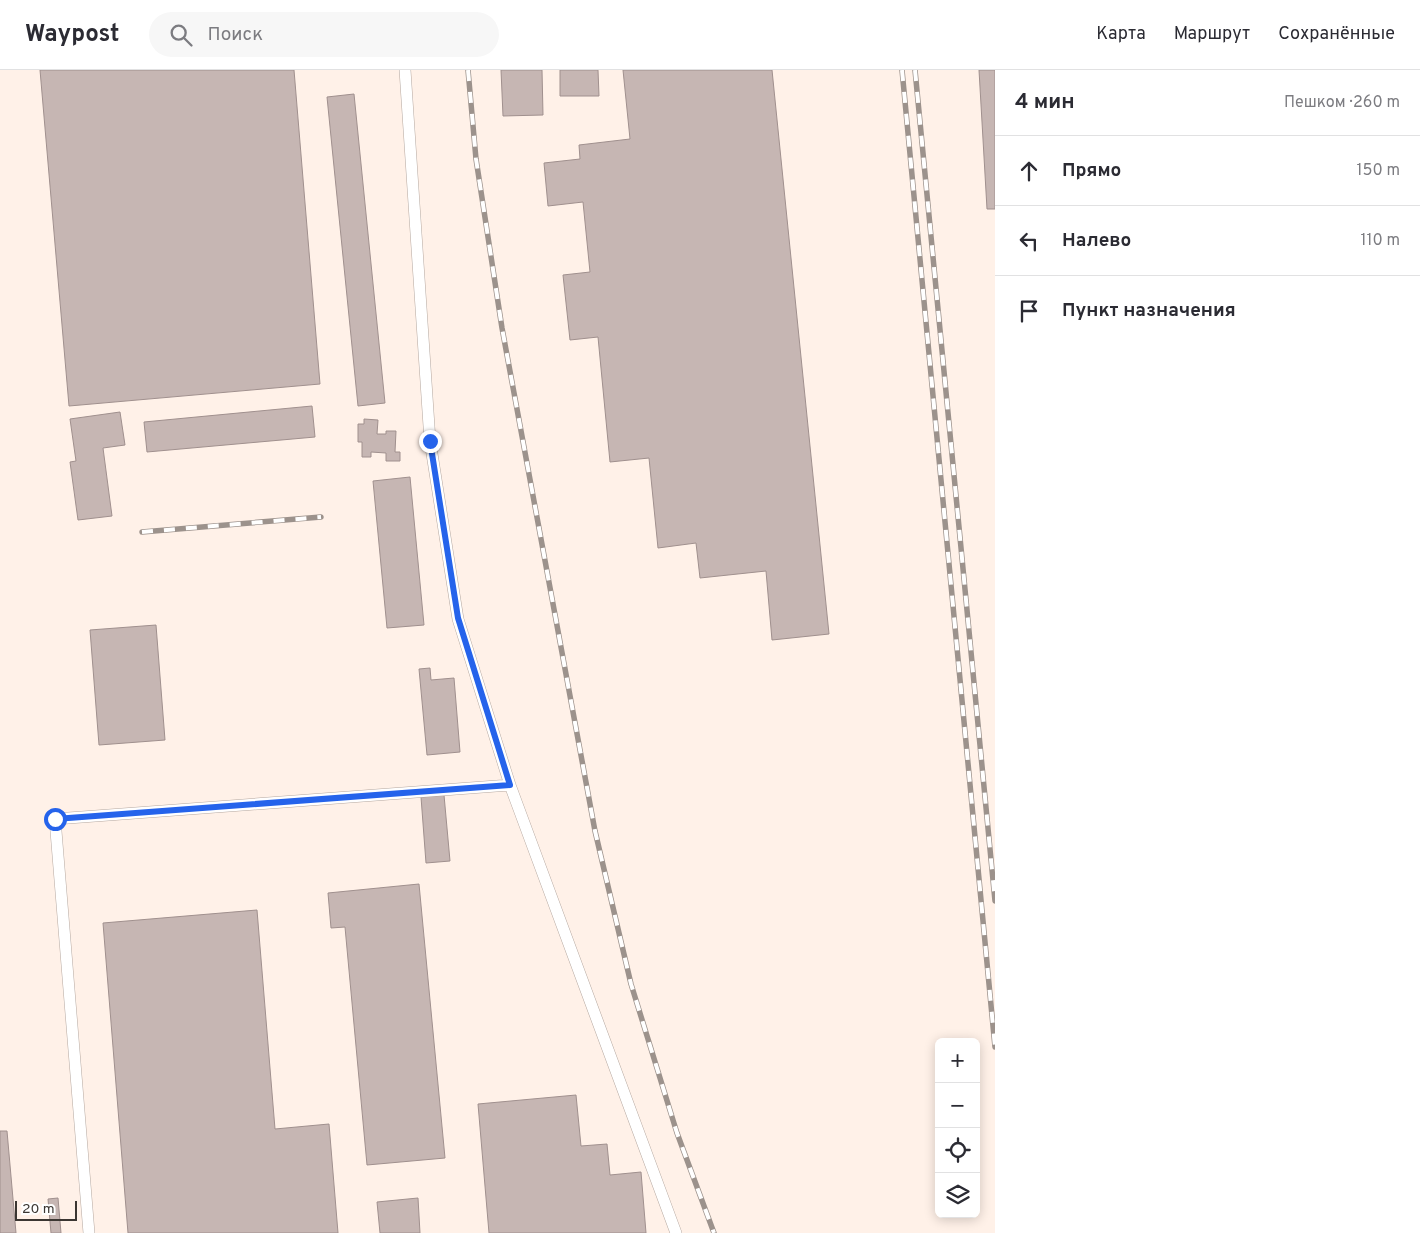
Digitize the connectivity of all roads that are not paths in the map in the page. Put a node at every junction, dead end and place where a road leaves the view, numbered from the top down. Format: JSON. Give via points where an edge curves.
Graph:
{"nodes":[{"id":1,"x":405,"y":70,"type":"edge"},
{"id":2,"x":510,"y":785,"type":"junction"},
{"id":3,"x":89,"y":1233,"type":"edge"},
{"id":4,"x":676,"y":1233,"type":"edge"}],
"edges":[{"from":1,"to":2,"type":"lane","via":[[430,441],[458,618]]},
{"from":2,"to":3,"type":"lane","via":[[55,819]]},
{"from":2,"to":4,"type":"lane"}]}
